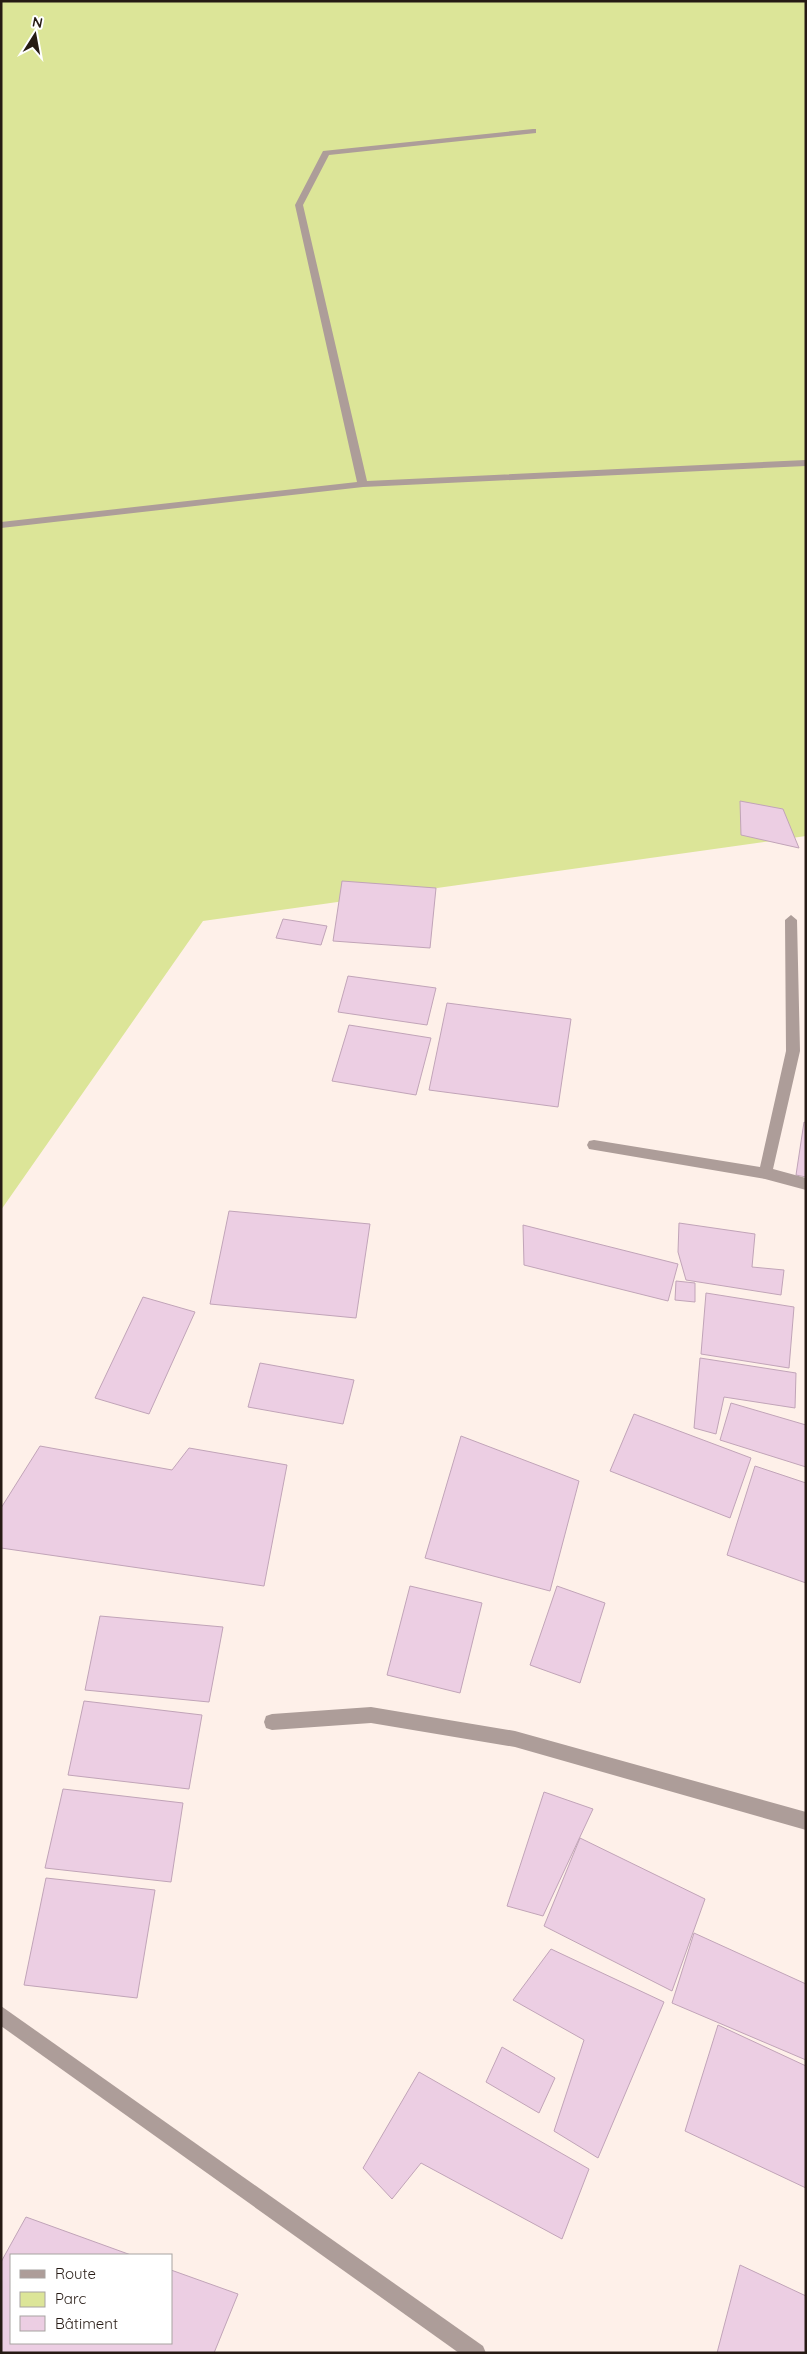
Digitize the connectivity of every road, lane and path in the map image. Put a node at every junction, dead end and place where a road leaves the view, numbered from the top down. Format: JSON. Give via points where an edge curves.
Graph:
{"nodes":[{"id":1,"x":533,"y":131,"type":"dead end"},
{"id":2,"x":806,"y":463,"type":"edge"},
{"id":3,"x":363,"y":484,"type":"junction"},
{"id":4,"x":1,"y":525,"type":"edge"},
{"id":5,"x":791,"y":920,"type":"dead end"},
{"id":6,"x":594,"y":1145,"type":"dead end"},
{"id":7,"x":765,"y":1174,"type":"junction"},
{"id":8,"x":806,"y":1184,"type":"edge"},
{"id":9,"x":272,"y":1722,"type":"dead end"},
{"id":10,"x":806,"y":1821,"type":"edge"},
{"id":11,"x":1,"y":2015,"type":"edge"},
{"id":12,"x":476,"y":2353,"type":"edge"}],
"edges":[{"from":1,"to":3,"type":"street","via":[[326,153],[299,205]]},
{"from":2,"to":3,"type":"street"},
{"from":3,"to":4,"type":"street"},
{"from":5,"to":7,"type":"street","via":[[793,1051]]},
{"from":6,"to":7,"type":"street"},
{"from":7,"to":8,"type":"street"},
{"from":9,"to":10,"type":"street","via":[[371,1715],[515,1739]]},
{"from":11,"to":12,"type":"street"}]}
